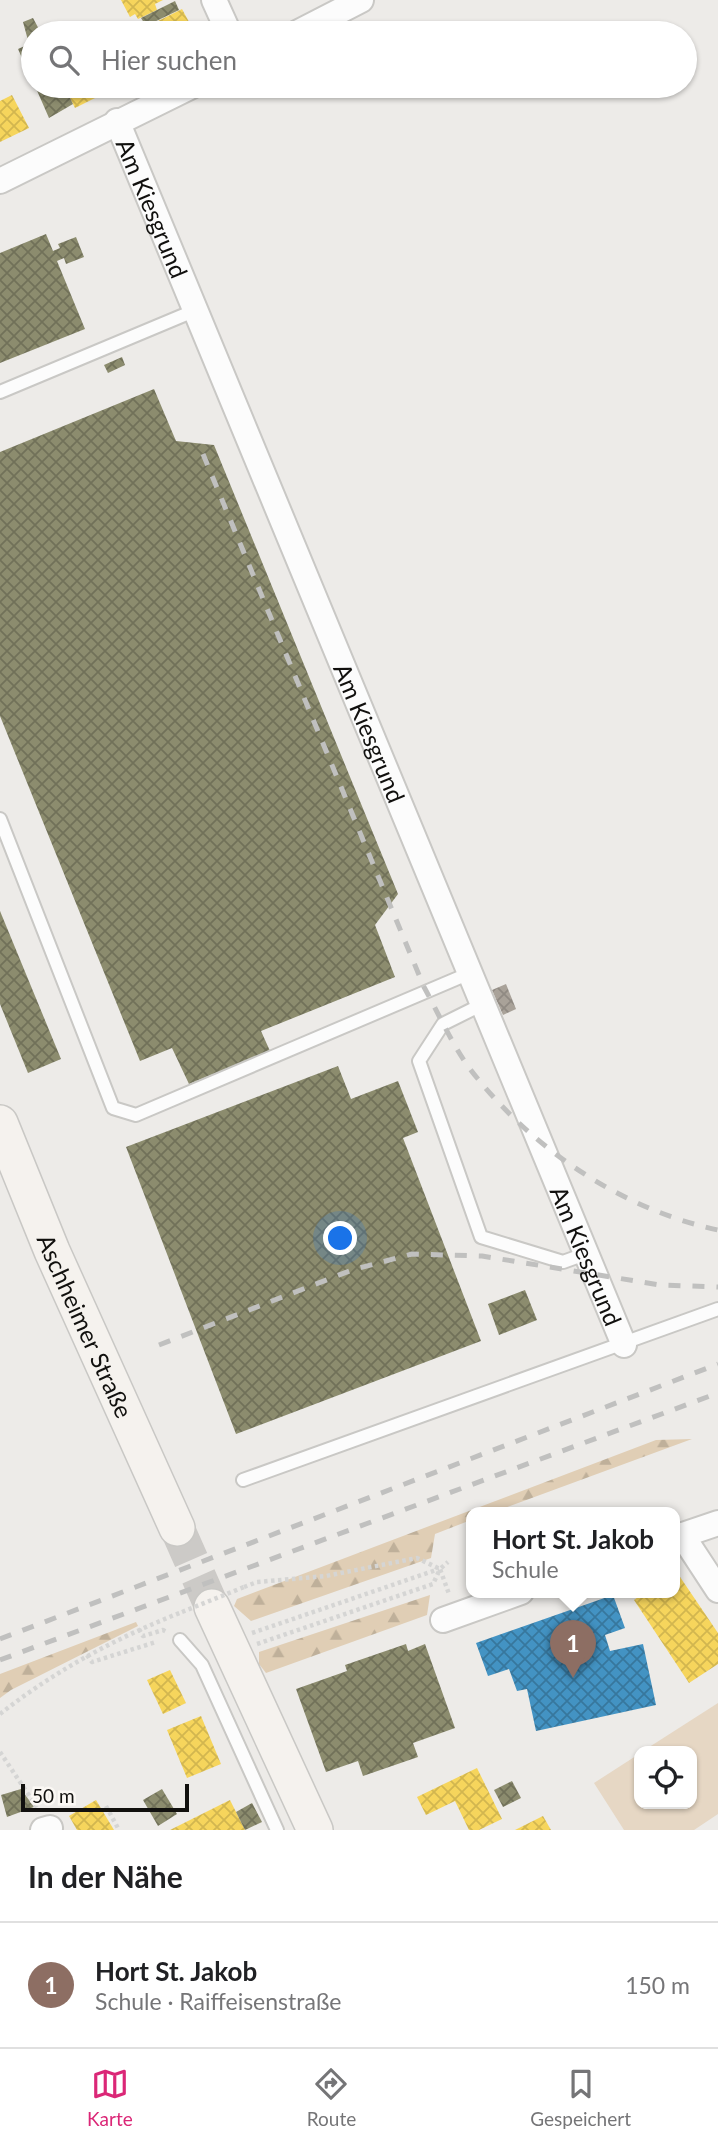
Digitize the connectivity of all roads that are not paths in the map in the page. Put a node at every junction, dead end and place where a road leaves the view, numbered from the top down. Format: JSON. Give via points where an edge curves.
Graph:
{"nodes":[{"id":1,"x":214,"y":0,"type":"edge"},
{"id":2,"x":361,"y":0,"type":"edge"},
{"id":3,"x":224,"y":21,"type":"edge"},
{"id":4,"x":320,"y":21,"type":"edge"},
{"id":5,"x":166,"y":98,"type":"edge"},
{"id":6,"x":117,"y":121,"type":"junction"},
{"id":7,"x":0,"y":181,"type":"edge"},
{"id":8,"x":196,"y":310,"type":"junction"},
{"id":9,"x":0,"y":392,"type":"edge"},
{"id":10,"x":0,"y":819,"type":"edge"},
{"id":11,"x":470,"y":973,"type":"junction"},
{"id":12,"x":483,"y":1004,"type":"junction"},
{"id":13,"x":0,"y":1123,"type":"edge"},
{"id":14,"x":584,"y":1254,"type":"junction"},
{"id":15,"x":718,"y":1309,"type":"edge"},
{"id":16,"x":624,"y":1345,"type":"junction"},
{"id":17,"x":243,"y":1480,"type":"dead end"},
{"id":18,"x":718,"y":1523,"type":"edge"},
{"id":19,"x":177,"y":1528,"type":"tunnel mouth"},
{"id":20,"x":680,"y":1536,"type":"edge"},
{"id":21,"x":680,"y":1540,"type":"edge"},
{"id":22,"x":718,"y":1590,"type":"edge"},
{"id":23,"x":504,"y":1598,"type":"edge"},
{"id":24,"x":197,"y":1609,"type":"tunnel mouth"},
{"id":25,"x":449,"y":1618,"type":"road end"},
{"id":26,"x":180,"y":1640,"type":"road end"},
{"id":27,"x":277,"y":1830,"type":"edge"},
{"id":28,"x":315,"y":1830,"type":"edge"}],
"edges":[{"from":1,"to":3,"type":"street"},
{"from":2,"to":4,"type":"street"},
{"from":5,"to":6,"type":"street"},
{"from":6,"to":7,"type":"street"},
{"from":6,"to":8,"type":"street","name":"Am Kiesgrund"},
{"from":8,"to":9,"type":"lane"},
{"from":8,"to":11,"type":"street","name":"Am Kiesgrund"},
{"from":10,"to":11,"type":"lane","via":[[113,1108],[136,1115]]},
{"from":11,"to":12,"type":"street","name":"Am Kiesgrund"},
{"from":12,"to":14,"type":"street","name":"Am Kiesgrund"},
{"from":12,"to":14,"type":"lane","via":[[443,1024],[419,1061],[481,1237],[563,1262]]},
{"from":13,"to":19,"type":"main road","name":"Aschheimer Straße","via":[[52,1251]]},
{"from":14,"to":16,"type":"street","name":"Am Kiesgrund"},
{"from":15,"to":16,"type":"lane"},
{"from":16,"to":17,"type":"lane"},
{"from":18,"to":20,"type":"street"},
{"from":21,"to":22,"type":"street"},
{"from":23,"to":25,"type":"street"},
{"from":24,"to":28,"type":"main road"},
{"from":26,"to":27,"type":"lane","via":[[202,1665]]}]}
